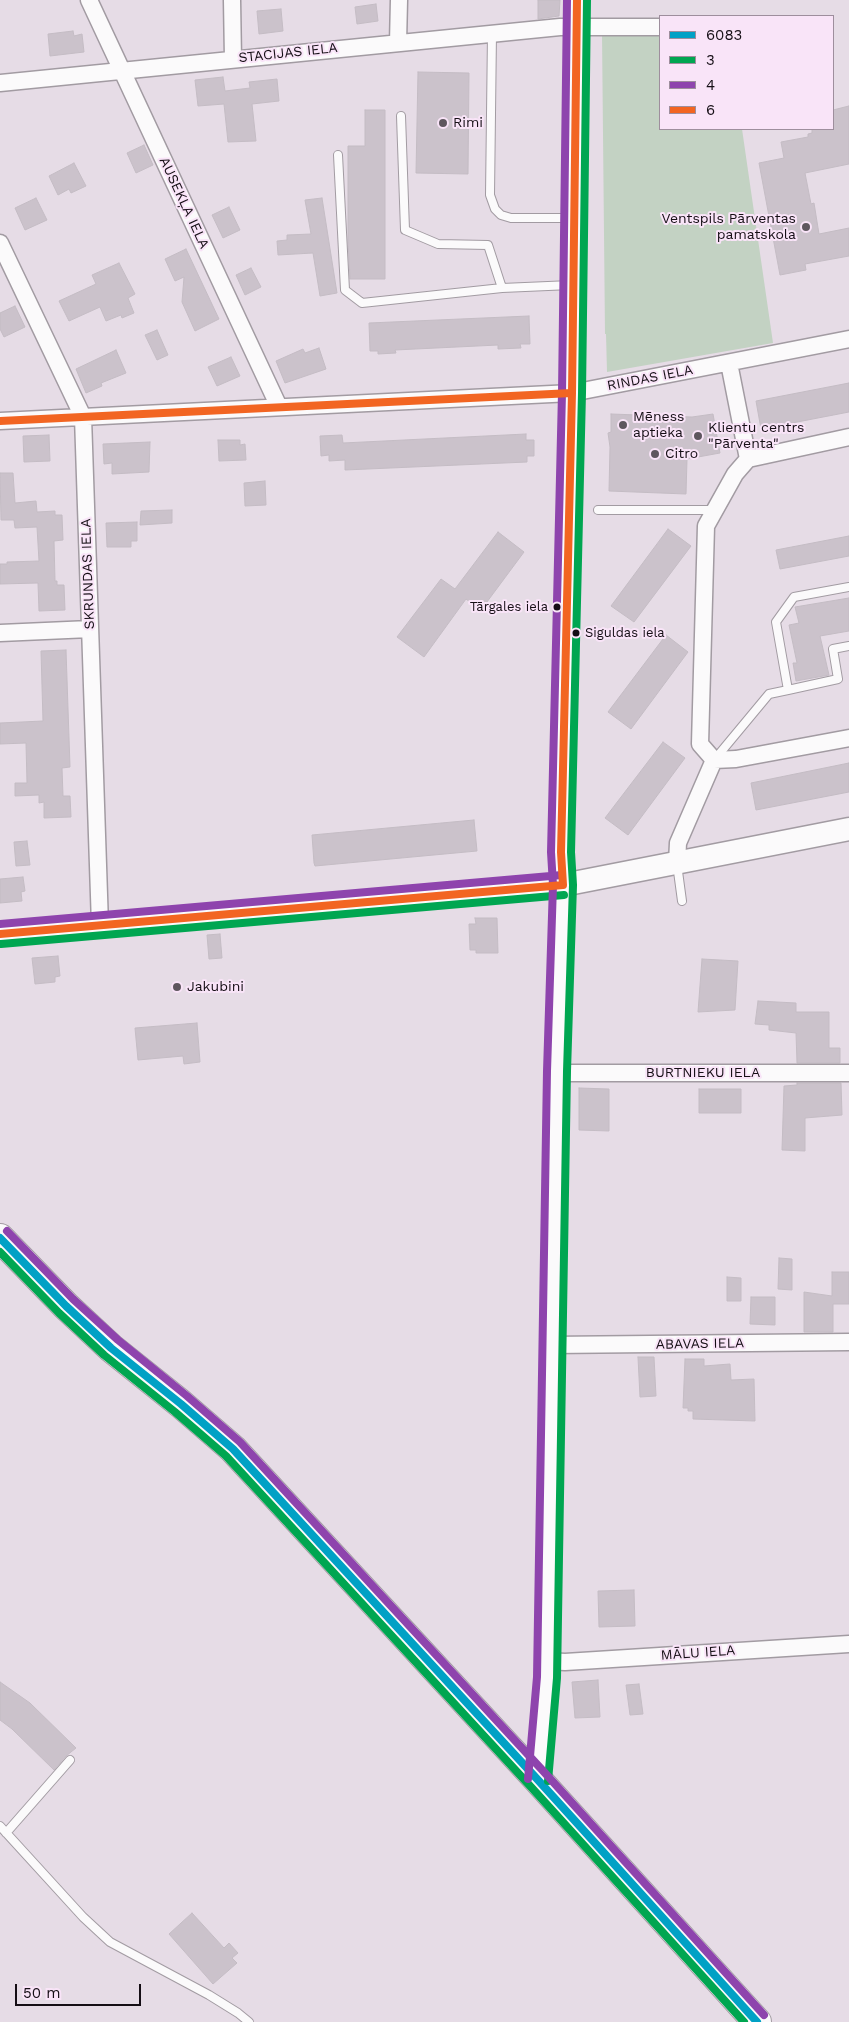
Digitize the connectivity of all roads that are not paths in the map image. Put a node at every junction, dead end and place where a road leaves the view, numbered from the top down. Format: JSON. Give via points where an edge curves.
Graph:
{"nodes":[{"id":1,"x":89,"y":0,"type":"edge"},
{"id":2,"x":232,"y":0,"type":"edge"},
{"id":3,"x":399,"y":0,"type":"edge"},
{"id":4,"x":577,"y":0,"type":"edge"},
{"id":5,"x":576,"y":27,"type":"junction"},
{"id":6,"x":659,"y":27,"type":"edge"},
{"id":7,"x":492,"y":33,"type":"junction"},
{"id":8,"x":398,"y":42,"type":"junction"},
{"id":9,"x":233,"y":59,"type":"junction"},
{"id":10,"x":123,"y":71,"type":"junction"},
{"id":11,"x":0,"y":83,"type":"edge"},
{"id":12,"x":401,"y":116,"type":"dead end"},
{"id":13,"x":338,"y":155,"type":"dead end"},
{"id":14,"x":574,"y":218,"type":"junction"},
{"id":15,"x":0,"y":242,"type":"edge"},
{"id":16,"x":573,"y":285,"type":"junction"},
{"id":17,"x":502,"y":288,"type":"junction"},
{"id":18,"x":849,"y":340,"type":"edge"},
{"id":19,"x":729,"y":363,"type":"junction"},
{"id":20,"x":572,"y":393,"type":"junction"},
{"id":21,"x":279,"y":407,"type":"junction"},
{"id":22,"x":83,"y":417,"type":"junction"},
{"id":23,"x":0,"y":421,"type":"edge"},
{"id":24,"x":849,"y":437,"type":"edge"},
{"id":25,"x":748,"y":459,"type":"junction"},
{"id":26,"x":598,"y":510,"type":"dead end"},
{"id":27,"x":715,"y":510,"type":"junction"},
{"id":28,"x":849,"y":587,"type":"edge"},
{"id":29,"x":90,"y":629,"type":"junction"},
{"id":30,"x":0,"y":633,"type":"edge"},
{"id":31,"x":849,"y":646,"type":"edge"},
{"id":32,"x":788,"y":690,"type":"junction"},
{"id":33,"x":849,"y":738,"type":"edge"},
{"id":34,"x":714,"y":760,"type":"junction"},
{"id":35,"x":849,"y":829,"type":"edge"},
{"id":36,"x":677,"y":863,"type":"junction"},
{"id":37,"x":563,"y":885,"type":"junction"},
{"id":38,"x":682,"y":901,"type":"dead end"},
{"id":39,"x":100,"y":925,"type":"junction"},
{"id":40,"x":0,"y":934,"type":"edge"},
{"id":41,"x":556,"y":1071,"type":"junction"},
{"id":42,"x":849,"y":1073,"type":"edge"},
{"id":43,"x":0,"y":1238,"type":"edge"},
{"id":44,"x":849,"y":1342,"type":"edge"},
{"id":45,"x":551,"y":1346,"type":"junction"},
{"id":46,"x":849,"y":1644,"type":"edge"},
{"id":47,"x":547,"y":1661,"type":"junction"},
{"id":48,"x":70,"y":1760,"type":"dead end"},
{"id":49,"x":538,"y":1780,"type":"junction"},
{"id":50,"x":0,"y":1826,"type":"edge"},
{"id":51,"x":6,"y":1832,"type":"junction"},
{"id":52,"x":249,"y":2022,"type":"edge"},
{"id":53,"x":757,"y":2022,"type":"edge"}],
"edges":[{"from":1,"to":10,"type":"street","name":"AUSEKĻA IELA"},
{"from":2,"to":9,"type":"street"},
{"from":3,"to":8,"type":"street"},
{"from":4,"to":5,"type":"street"},
{"from":5,"to":6,"type":"street","name":"STACIJAS IELA"},
{"from":5,"to":7,"type":"street","name":"STACIJAS IELA"},
{"from":5,"to":14,"type":"street"},
{"from":7,"to":8,"type":"street","name":"STACIJAS IELA"},
{"from":7,"to":14,"type":"lane","via":[[490,195],[495,209],[511,218]]},
{"from":8,"to":9,"type":"street","name":"STACIJAS IELA"},
{"from":9,"to":10,"type":"street","name":"STACIJAS IELA"},
{"from":10,"to":11,"type":"street","name":"STACIJAS IELA"},
{"from":10,"to":21,"type":"street","name":"AUSEKĻA IELA"},
{"from":12,"to":17,"type":"lane","via":[[405,230],[438,244],[488,245]]},
{"from":13,"to":17,"type":"lane","via":[[345,290],[362,303]]},
{"from":14,"to":16,"type":"street"},
{"from":15,"to":22,"type":"street","name":"SKRUNDAS IELA"},
{"from":16,"to":17,"type":"lane"},
{"from":16,"to":20,"type":"street"},
{"from":18,"to":19,"type":"street","name":"RINDAS IELA"},
{"from":19,"to":20,"type":"street","name":"RINDAS IELA"},
{"from":19,"to":25,"type":"street"},
{"from":20,"to":21,"type":"street","name":"RINDAS IELA"},
{"from":20,"to":37,"type":"street","via":[[561,852]]},
{"from":21,"to":22,"type":"street","name":"RINDAS IELA"},
{"from":22,"to":23,"type":"street","name":"RINDAS IELA"},
{"from":22,"to":29,"type":"street","name":"SKRUNDAS IELA"},
{"from":24,"to":25,"type":"street"},
{"from":25,"to":27,"type":"street","via":[[735,474]]},
{"from":26,"to":27,"type":"lane"},
{"from":27,"to":34,"type":"street","via":[[706,526],[700,744]]},
{"from":28,"to":32,"type":"lane","via":[[794,597],[776,622]]},
{"from":29,"to":30,"type":"street"},
{"from":29,"to":39,"type":"street","name":"SKRUNDAS IELA"},
{"from":31,"to":32,"type":"lane","via":[[833,649],[838,679]]},
{"from":32,"to":34,"type":"lane","via":[[769,694]]},
{"from":33,"to":34,"type":"street","via":[[736,759]]},
{"from":34,"to":36,"type":"street","via":[[678,842]]},
{"from":35,"to":36,"type":"street"},
{"from":36,"to":37,"type":"street"},
{"from":36,"to":38,"type":"lane"},
{"from":37,"to":39,"type":"street"},
{"from":37,"to":41,"type":"street"},
{"from":39,"to":40,"type":"street"},
{"from":41,"to":42,"type":"street","name":"BURTNIEKU IELA"},
{"from":41,"to":45,"type":"street"},
{"from":43,"to":49,"type":"highway","via":[[111,1348],[233,1449]]},
{"from":44,"to":45,"type":"street","name":"ABAVAS IELA"},
{"from":45,"to":47,"type":"street"},
{"from":46,"to":47,"type":"street","name":"MĀLU IELA"},
{"from":47,"to":49,"type":"street"},
{"from":48,"to":51,"type":"lane"},
{"from":49,"to":53,"type":"highway"},
{"from":50,"to":51,"type":"lane"},
{"from":51,"to":52,"type":"lane","via":[[110,1942],[209,1995]]}]}
